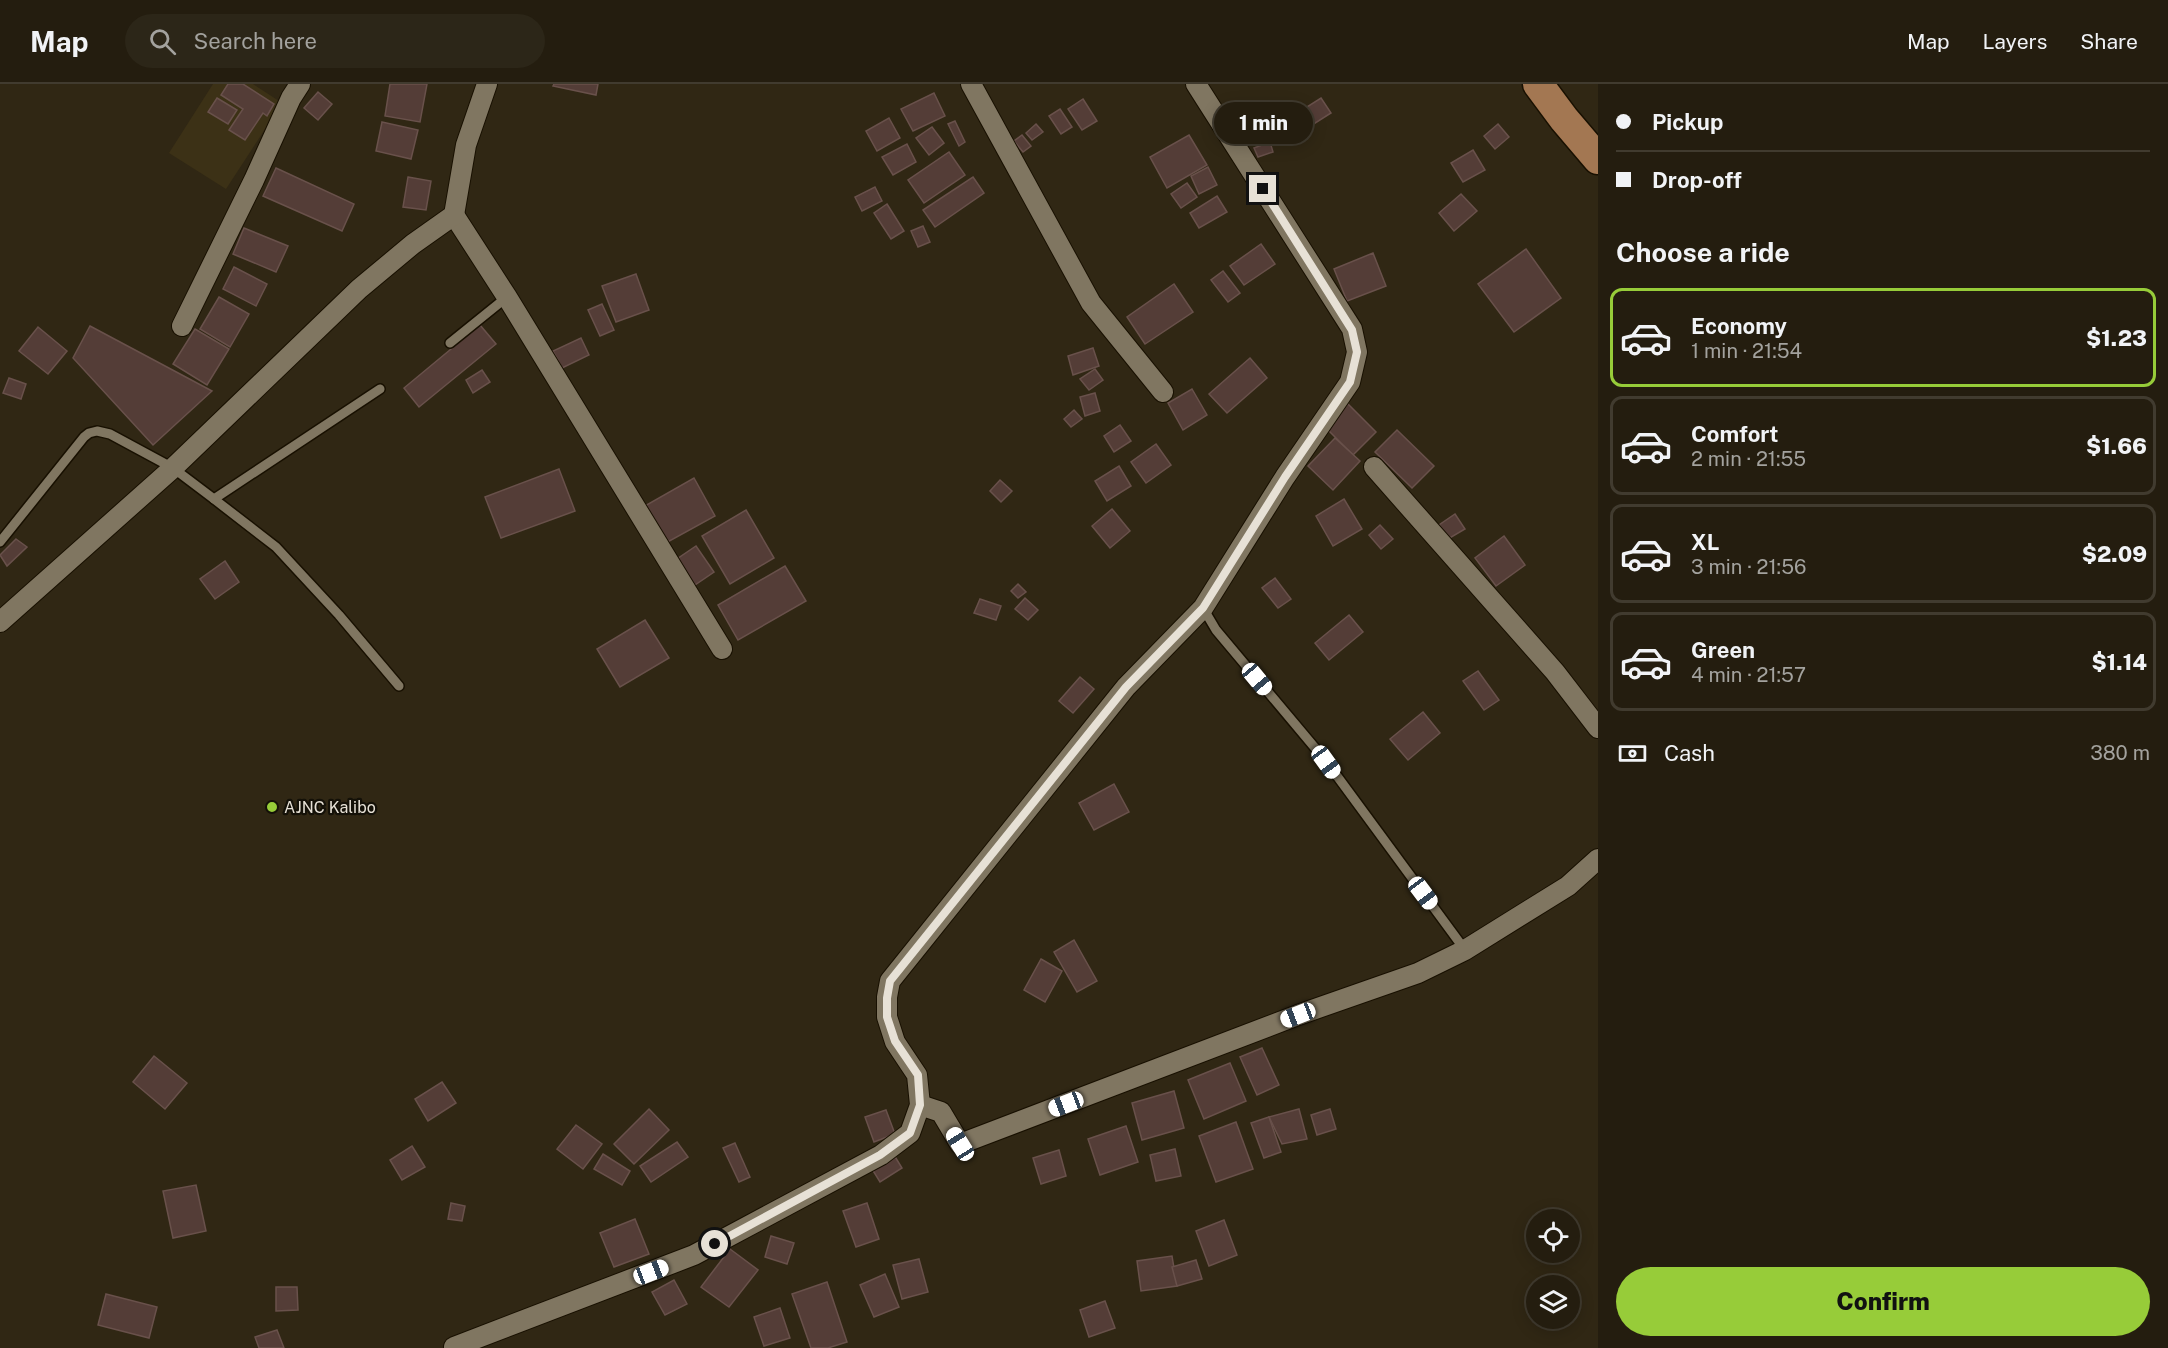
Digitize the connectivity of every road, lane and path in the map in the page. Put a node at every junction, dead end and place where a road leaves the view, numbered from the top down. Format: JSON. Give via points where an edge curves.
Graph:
{"nodes":[{"id":1,"x":300,"y":84,"type":"edge"},
{"id":2,"x":487,"y":84,"type":"edge"},
{"id":3,"x":971,"y":84,"type":"edge"},
{"id":4,"x":1196,"y":84,"type":"edge"},
{"id":5,"x":1538,"y":84,"type":"edge"},
{"id":6,"x":1598,"y":159,"type":"edge"},
{"id":7,"x":454,"y":215,"type":"junction"},
{"id":8,"x":507,"y":297,"type":"junction"},
{"id":9,"x":182,"y":326,"type":"dead end"},
{"id":10,"x":450,"y":343,"type":"dead end"},
{"id":11,"x":380,"y":389,"type":"dead end"},
{"id":12,"x":1163,"y":393,"type":"dead end"},
{"id":13,"x":1374,"y":467,"type":"dead end"},
{"id":14,"x":173,"y":468,"type":"junction"},
{"id":15,"x":214,"y":499,"type":"junction"},
{"id":16,"x":0,"y":542,"type":"edge"},
{"id":17,"x":1203,"y":608,"type":"junction"},
{"id":18,"x":0,"y":622,"type":"edge"},
{"id":19,"x":722,"y":650,"type":"dead end"},
{"id":20,"x":399,"y":686,"type":"dead end"},
{"id":21,"x":1598,"y":728,"type":"edge"},
{"id":22,"x":1598,"y":859,"type":"edge"},
{"id":23,"x":1465,"y":950,"type":"junction"},
{"id":24,"x":920,"y":1105,"type":"junction"},
{"id":25,"x":454,"y":1347,"type":"edge"}],
"edges":[{"from":1,"to":9,"type":"street","via":[[283,109],[254,180]]},
{"from":2,"to":7,"type":"street","via":[[466,145]]},
{"from":3,"to":12,"type":"street","via":[[1091,303]]},
{"from":4,"to":17,"type":"street","via":[[1346,320],[1357,352],[1350,382]]},
{"from":5,"to":6,"type":"main road"},
{"from":7,"to":8,"type":"street"},
{"from":7,"to":14,"type":"street","via":[[359,289]]},
{"from":8,"to":10,"type":"lane"},
{"from":8,"to":19,"type":"street"},
{"from":11,"to":15,"type":"lane"},
{"from":13,"to":21,"type":"street","via":[[1555,672]]},
{"from":14,"to":15,"type":"lane"},
{"from":14,"to":16,"type":"lane","via":[[110,434],[89,433]]},
{"from":14,"to":18,"type":"street"},
{"from":15,"to":20,"type":"lane","via":[[276,547]]},
{"from":17,"to":23,"type":"lane","via":[[1216,630],[1326,762]]},
{"from":17,"to":24,"type":"street","via":[[1126,687],[890,981],[887,1017],[895,1041],[918,1075]]},
{"from":22,"to":23,"type":"street","via":[[1568,886]]},
{"from":23,"to":24,"type":"street","via":[[1418,973],[960,1144],[940,1112]]},
{"from":24,"to":25,"type":"street","via":[[910,1133],[880,1155],[694,1255]]}]}
